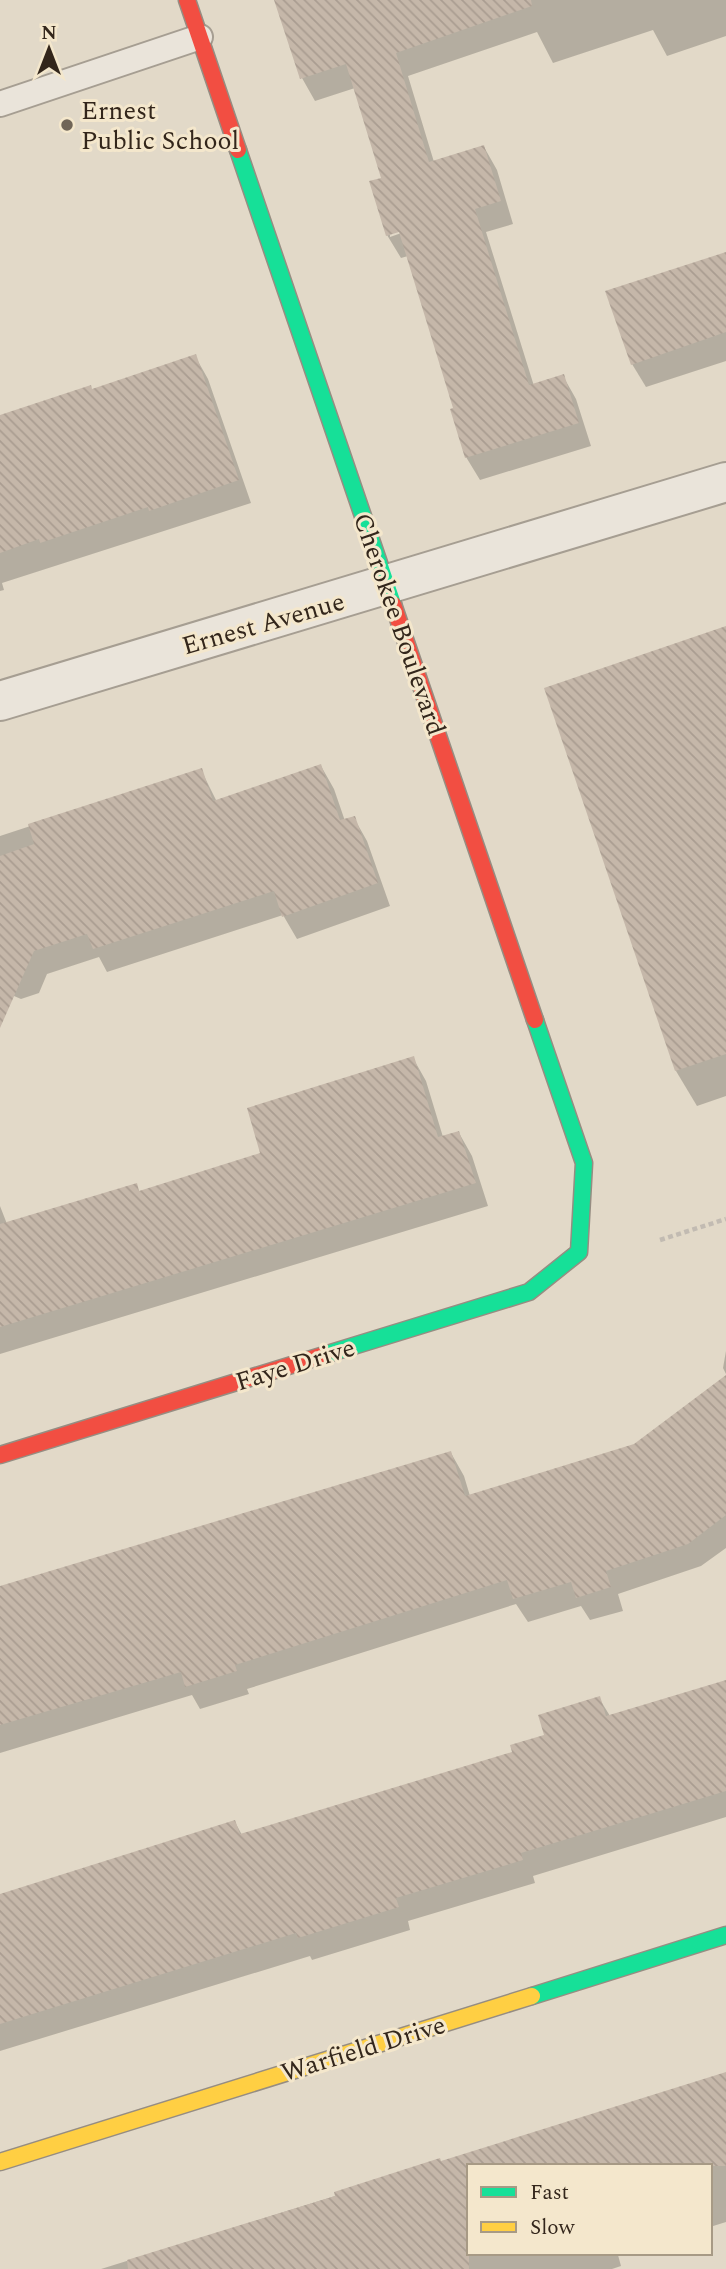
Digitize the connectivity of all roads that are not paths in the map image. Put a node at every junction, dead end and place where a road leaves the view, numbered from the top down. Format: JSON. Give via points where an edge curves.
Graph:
{"nodes":[{"id":1,"x":187,"y":0,"type":"edge"},
{"id":2,"x":200,"y":37,"type":"junction"},
{"id":3,"x":0,"y":104,"type":"edge"},
{"id":4,"x":726,"y":482,"type":"edge"},
{"id":5,"x":387,"y":586,"type":"junction"},
{"id":6,"x":0,"y":701,"type":"edge"},
{"id":7,"x":579,"y":1252,"type":"joint"},
{"id":8,"x":0,"y":1455,"type":"edge"},
{"id":9,"x":726,"y":1935,"type":"edge"},
{"id":10,"x":0,"y":2162,"type":"edge"}],
"edges":[{"from":1,"to":2,"type":"street","name":"Cherokee Boulevard"},
{"from":2,"to":3,"type":"lane"},
{"from":2,"to":5,"type":"street","name":"Cherokee Boulevard"},
{"from":4,"to":5,"type":"street","name":"Ernest Avenue"},
{"from":5,"to":6,"type":"street","name":"Ernest Avenue"},
{"from":5,"to":7,"type":"street","name":"Cherokee Boulevard","via":[[584,1163]]},
{"from":7,"to":8,"type":"street","name":"Faye Drive","via":[[529,1292]]},
{"from":9,"to":10,"type":"street","name":"Warfield Drive"}]}
